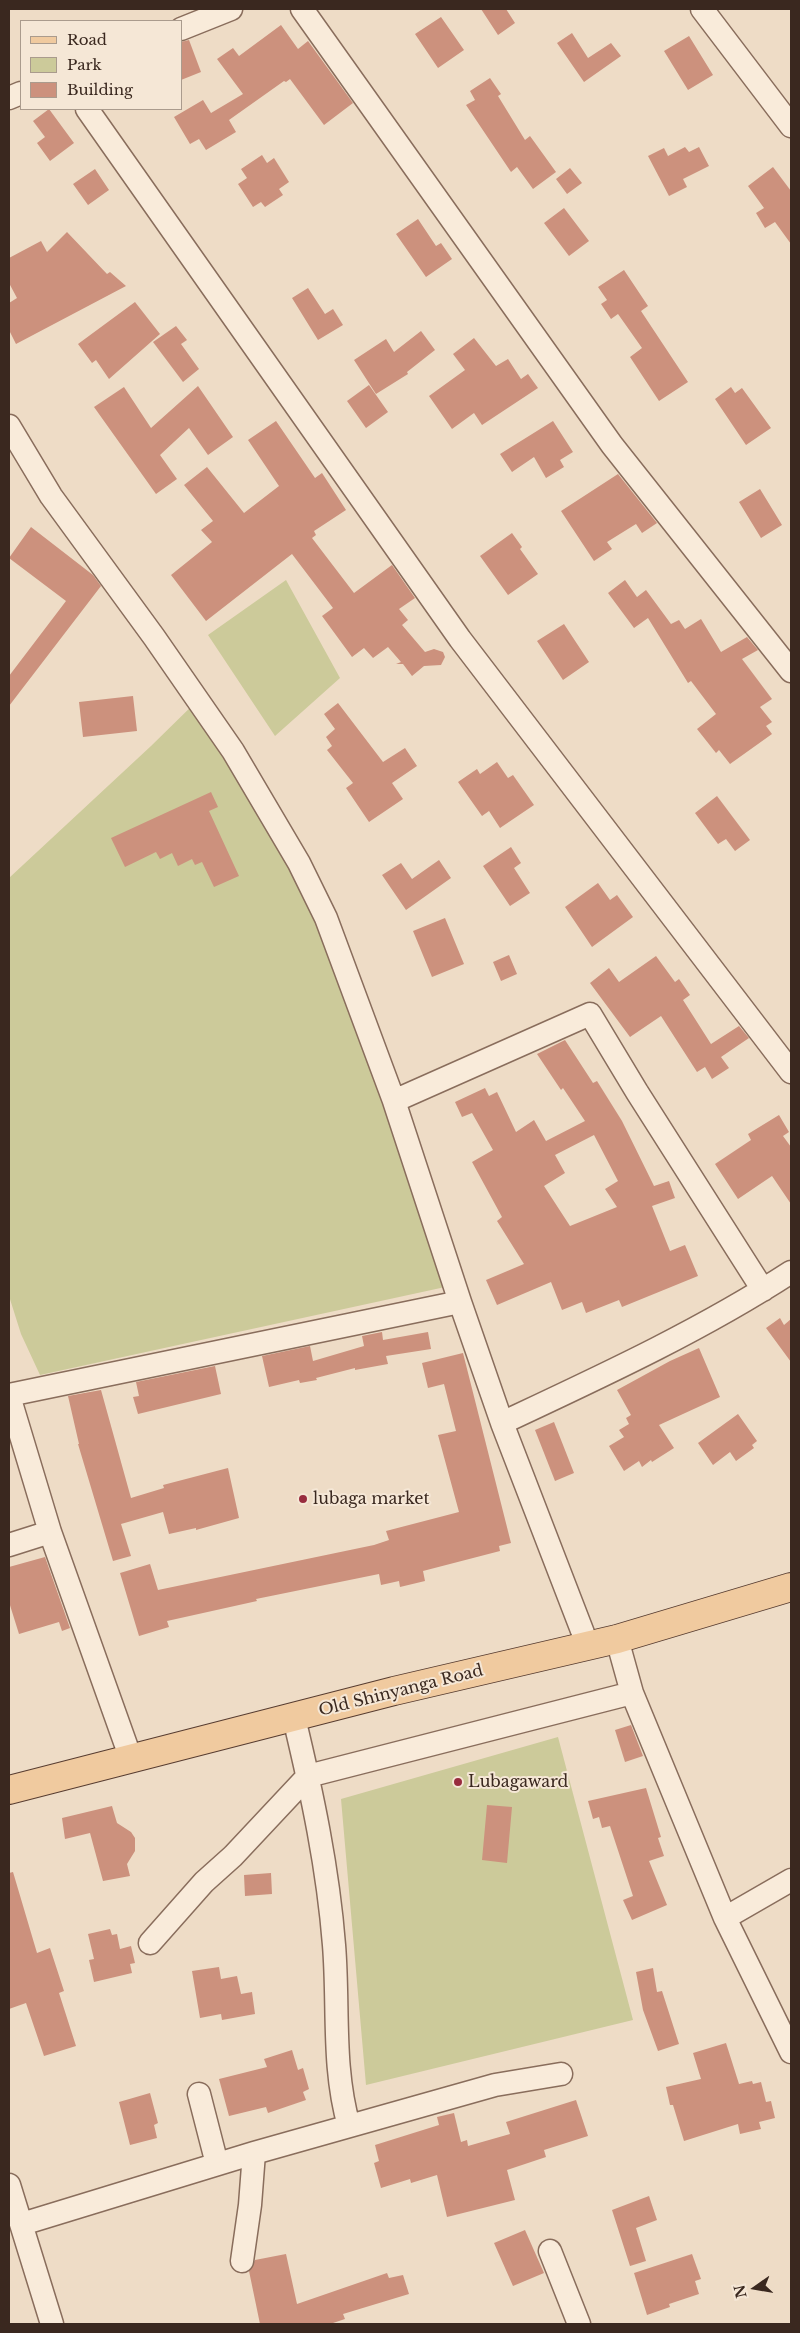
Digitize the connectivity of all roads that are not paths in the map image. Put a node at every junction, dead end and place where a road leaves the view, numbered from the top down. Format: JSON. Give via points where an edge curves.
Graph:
{"nodes":[{"id":1,"x":231,"y":9,"type":"edge"},
{"id":2,"x":302,"y":9,"type":"edge"},
{"id":3,"x":702,"y":9,"type":"edge"},
{"id":4,"x":182,"y":29,"type":"edge"},
{"id":5,"x":88,"y":110,"type":"edge"},
{"id":6,"x":791,"y":126,"type":"edge"},
{"id":7,"x":12,"y":440,"type":"edge"},
{"id":8,"x":791,"y":671,"type":"edge"},
{"id":9,"x":791,"y":1072,"type":"edge"},
{"id":10,"x":394,"y":1101,"type":"junction"},
{"id":11,"x":791,"y":1272,"type":"edge"},
{"id":12,"x":764,"y":1290,"type":"junction"},
{"id":13,"x":460,"y":1302,"type":"junction"},
{"id":14,"x":9,"y":1396,"type":"edge"},
{"id":15,"x":502,"y":1423,"type":"junction"},
{"id":16,"x":50,"y":1532,"type":"junction"},
{"id":17,"x":9,"y":1545,"type":"edge"},
{"id":18,"x":791,"y":1587,"type":"edge"},
{"id":19,"x":617,"y":1638,"type":"junction"},
{"id":20,"x":588,"y":1646,"type":"junction"},
{"id":21,"x":632,"y":1693,"type":"junction"},
{"id":22,"x":294,"y":1718,"type":"junction"},
{"id":23,"x":131,"y":1760,"type":"junction"},
{"id":24,"x":308,"y":1776,"type":"junction"},
{"id":25,"x":9,"y":1790,"type":"edge"},
{"id":26,"x":791,"y":1880,"type":"edge"},
{"id":27,"x":725,"y":1918,"type":"junction"},
{"id":28,"x":150,"y":1943,"type":"dead end"},
{"id":29,"x":791,"y":2052,"type":"edge"},
{"id":30,"x":561,"y":2074,"type":"dead end"},
{"id":31,"x":199,"y":2094,"type":"dead end"},
{"id":32,"x":349,"y":2126,"type":"junction"},
{"id":33,"x":254,"y":2153,"type":"junction"},
{"id":34,"x":218,"y":2164,"type":"junction"},
{"id":35,"x":9,"y":2185,"type":"edge"},
{"id":36,"x":22,"y":2224,"type":"junction"},
{"id":37,"x":550,"y":2252,"type":"dead end"},
{"id":38,"x":242,"y":2261,"type":"dead end"},
{"id":39,"x":52,"y":2324,"type":"edge"},
{"id":40,"x":579,"y":2324,"type":"edge"}],
"edges":[{"from":1,"to":4,"type":"street"},
{"from":2,"to":8,"type":"street","via":[[612,445]]},
{"from":3,"to":6,"type":"street"},
{"from":5,"to":9,"type":"street","via":[[460,639]]},
{"from":7,"to":10,"type":"street","via":[[232,751],[299,863],[326,918]]},
{"from":10,"to":12,"type":"street","via":[[590,1014]]},
{"from":10,"to":13,"type":"street"},
{"from":11,"to":12,"type":"street"},
{"from":12,"to":15,"type":"street","via":[[641,1357]]},
{"from":13,"to":14,"type":"street"},
{"from":13,"to":15,"type":"street"},
{"from":14,"to":16,"type":"street"},
{"from":15,"to":20,"type":"street"},
{"from":16,"to":17,"type":"street"},
{"from":16,"to":23,"type":"street"},
{"from":18,"to":19,"type":"main road","name":"Old Shinyanga Road"},
{"from":19,"to":20,"type":"main road","name":"Old Shinyanga Road"},
{"from":19,"to":21,"type":"street"},
{"from":20,"to":22,"type":"main road","name":"Old Shinyanga Road"},
{"from":21,"to":24,"type":"street"},
{"from":21,"to":27,"type":"street"},
{"from":22,"to":23,"type":"main road","name":"Old Shinyanga Road"},
{"from":22,"to":24,"type":"street"},
{"from":23,"to":25,"type":"main road","name":"Old Shinyanga Road"},
{"from":24,"to":28,"type":"street","via":[[190,1897]]},
{"from":24,"to":32,"type":"street","via":[[331,1906],[338,2062],[342,2104]]},
{"from":26,"to":27,"type":"street"},
{"from":27,"to":29,"type":"street"},
{"from":30,"to":32,"type":"street","via":[[495,2085]]},
{"from":31,"to":34,"type":"street"},
{"from":32,"to":33,"type":"street"},
{"from":33,"to":34,"type":"street"},
{"from":33,"to":38,"type":"street"},
{"from":34,"to":36,"type":"street"},
{"from":35,"to":36,"type":"street"},
{"from":36,"to":39,"type":"street"},
{"from":37,"to":40,"type":"street"}]}
